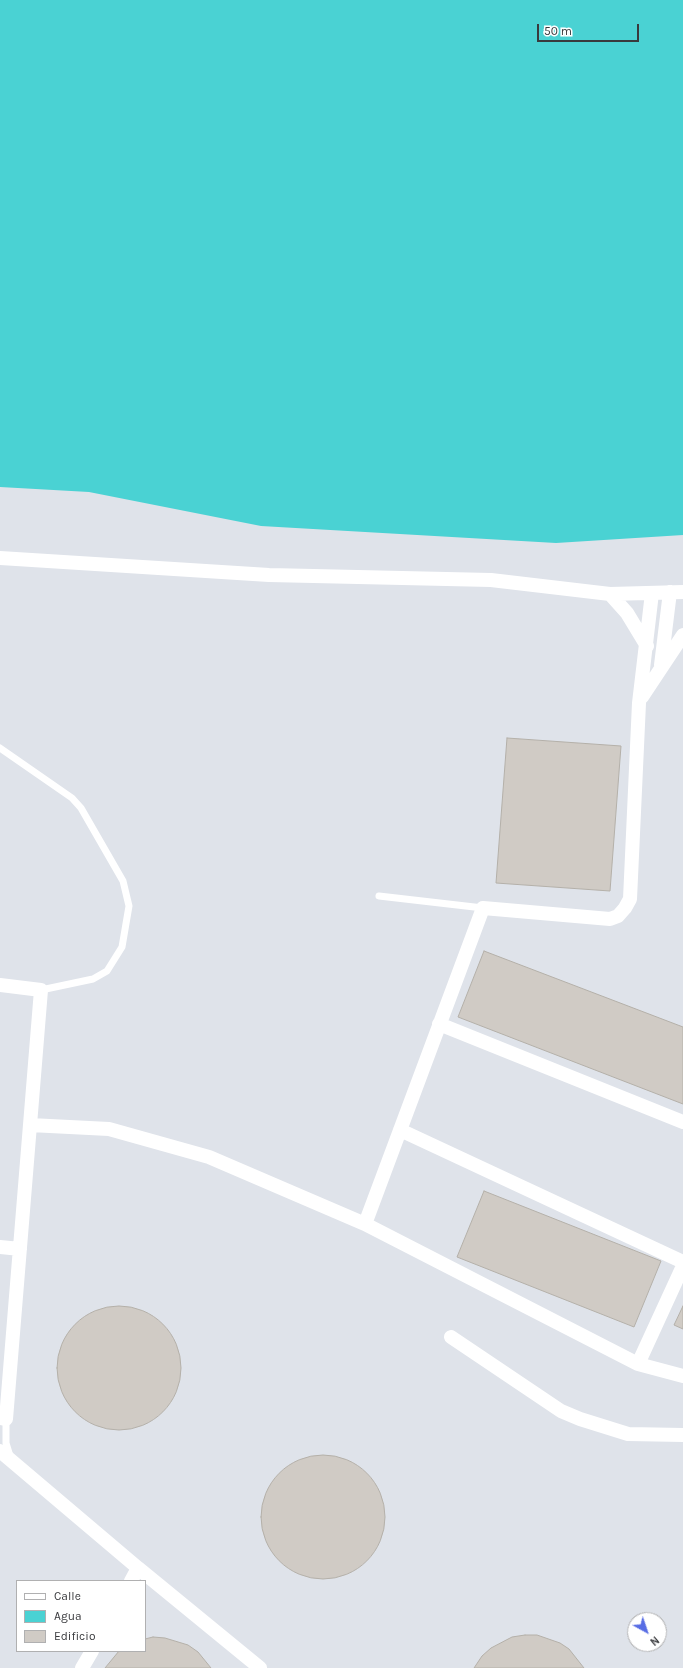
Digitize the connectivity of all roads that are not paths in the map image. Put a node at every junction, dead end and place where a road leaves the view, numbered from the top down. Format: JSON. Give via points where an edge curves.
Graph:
{"nodes":[{"id":1,"x":0,"y":558,"type":"edge"},
{"id":2,"x":677,"y":592,"type":"edge"},
{"id":3,"x":652,"y":593,"type":"junction"},
{"id":4,"x":610,"y":594,"type":"junction"},
{"id":5,"x":683,"y":635,"type":"edge"},
{"id":6,"x":647,"y":646,"type":"junction"},
{"id":7,"x":661,"y":667,"type":"junction"},
{"id":8,"x":639,"y":703,"type":"junction"},
{"id":9,"x":0,"y":748,"type":"edge"},
{"id":10,"x":379,"y":896,"type":"dead end"},
{"id":11,"x":483,"y":908,"type":"junction"},
{"id":12,"x":0,"y":985,"type":"edge"},
{"id":13,"x":41,"y":990,"type":"junction"},
{"id":14,"x":439,"y":1024,"type":"junction"},
{"id":15,"x":683,"y":1122,"type":"edge"},
{"id":16,"x":30,"y":1125,"type":"junction"},
{"id":17,"x":400,"y":1130,"type":"junction"},
{"id":18,"x":365,"y":1224,"type":"junction"},
{"id":19,"x":0,"y":1247,"type":"edge"},
{"id":20,"x":20,"y":1249,"type":"junction"},
{"id":21,"x":683,"y":1262,"type":"edge"},
{"id":22,"x":683,"y":1266,"type":"edge"},
{"id":23,"x":451,"y":1337,"type":"dead end"},
{"id":24,"x":638,"y":1364,"type":"junction"},
{"id":25,"x":683,"y":1376,"type":"edge"},
{"id":26,"x":3,"y":1418,"type":"edge"},
{"id":27,"x":683,"y":1435,"type":"edge"},
{"id":28,"x":0,"y":1451,"type":"edge"},
{"id":29,"x":16,"y":1465,"type":"junction"},
{"id":30,"x":138,"y":1568,"type":"junction"},
{"id":31,"x":132,"y":1580,"type":"edge"},
{"id":32,"x":91,"y":1652,"type":"edge"},
{"id":33,"x":82,"y":1668,"type":"edge"},
{"id":34,"x":260,"y":1668,"type":"edge"}],
"edges":[{"from":1,"to":4,"type":"street","via":[[269,575],[491,580]]},
{"from":2,"to":3,"type":"street"},
{"from":2,"to":7,"type":"street"},
{"from":3,"to":4,"type":"street"},
{"from":3,"to":6,"type":"street"},
{"from":4,"to":6,"type":"street","via":[[628,613]]},
{"from":5,"to":7,"type":"street"},
{"from":6,"to":8,"type":"street"},
{"from":7,"to":8,"type":"street"},
{"from":8,"to":11,"type":"street","via":[[630,899],[626,908],[618,916],[610,919]]},
{"from":9,"to":13,"type":"lane","via":[[72,798],[81,808],[123,881],[129,906],[122,947],[107,971],[93,979]]},
{"from":10,"to":11,"type":"lane"},
{"from":11,"to":14,"type":"street"},
{"from":12,"to":13,"type":"street"},
{"from":13,"to":16,"type":"street"},
{"from":14,"to":15,"type":"street"},
{"from":14,"to":17,"type":"street"},
{"from":16,"to":18,"type":"street","via":[[109,1129],[209,1157]]},
{"from":16,"to":20,"type":"street"},
{"from":17,"to":18,"type":"street"},
{"from":17,"to":21,"type":"street"},
{"from":18,"to":24,"type":"street"},
{"from":19,"to":20,"type":"street"},
{"from":20,"to":26,"type":"street"},
{"from":22,"to":24,"type":"street"},
{"from":23,"to":27,"type":"street","via":[[561,1411],[628,1434]]},
{"from":24,"to":25,"type":"street"},
{"from":26,"to":29,"type":"lane","via":[[9,1454]]},
{"from":28,"to":29,"type":"street"},
{"from":29,"to":30,"type":"street"},
{"from":30,"to":31,"type":"street"},
{"from":30,"to":34,"type":"street"},
{"from":32,"to":33,"type":"street"}]}
